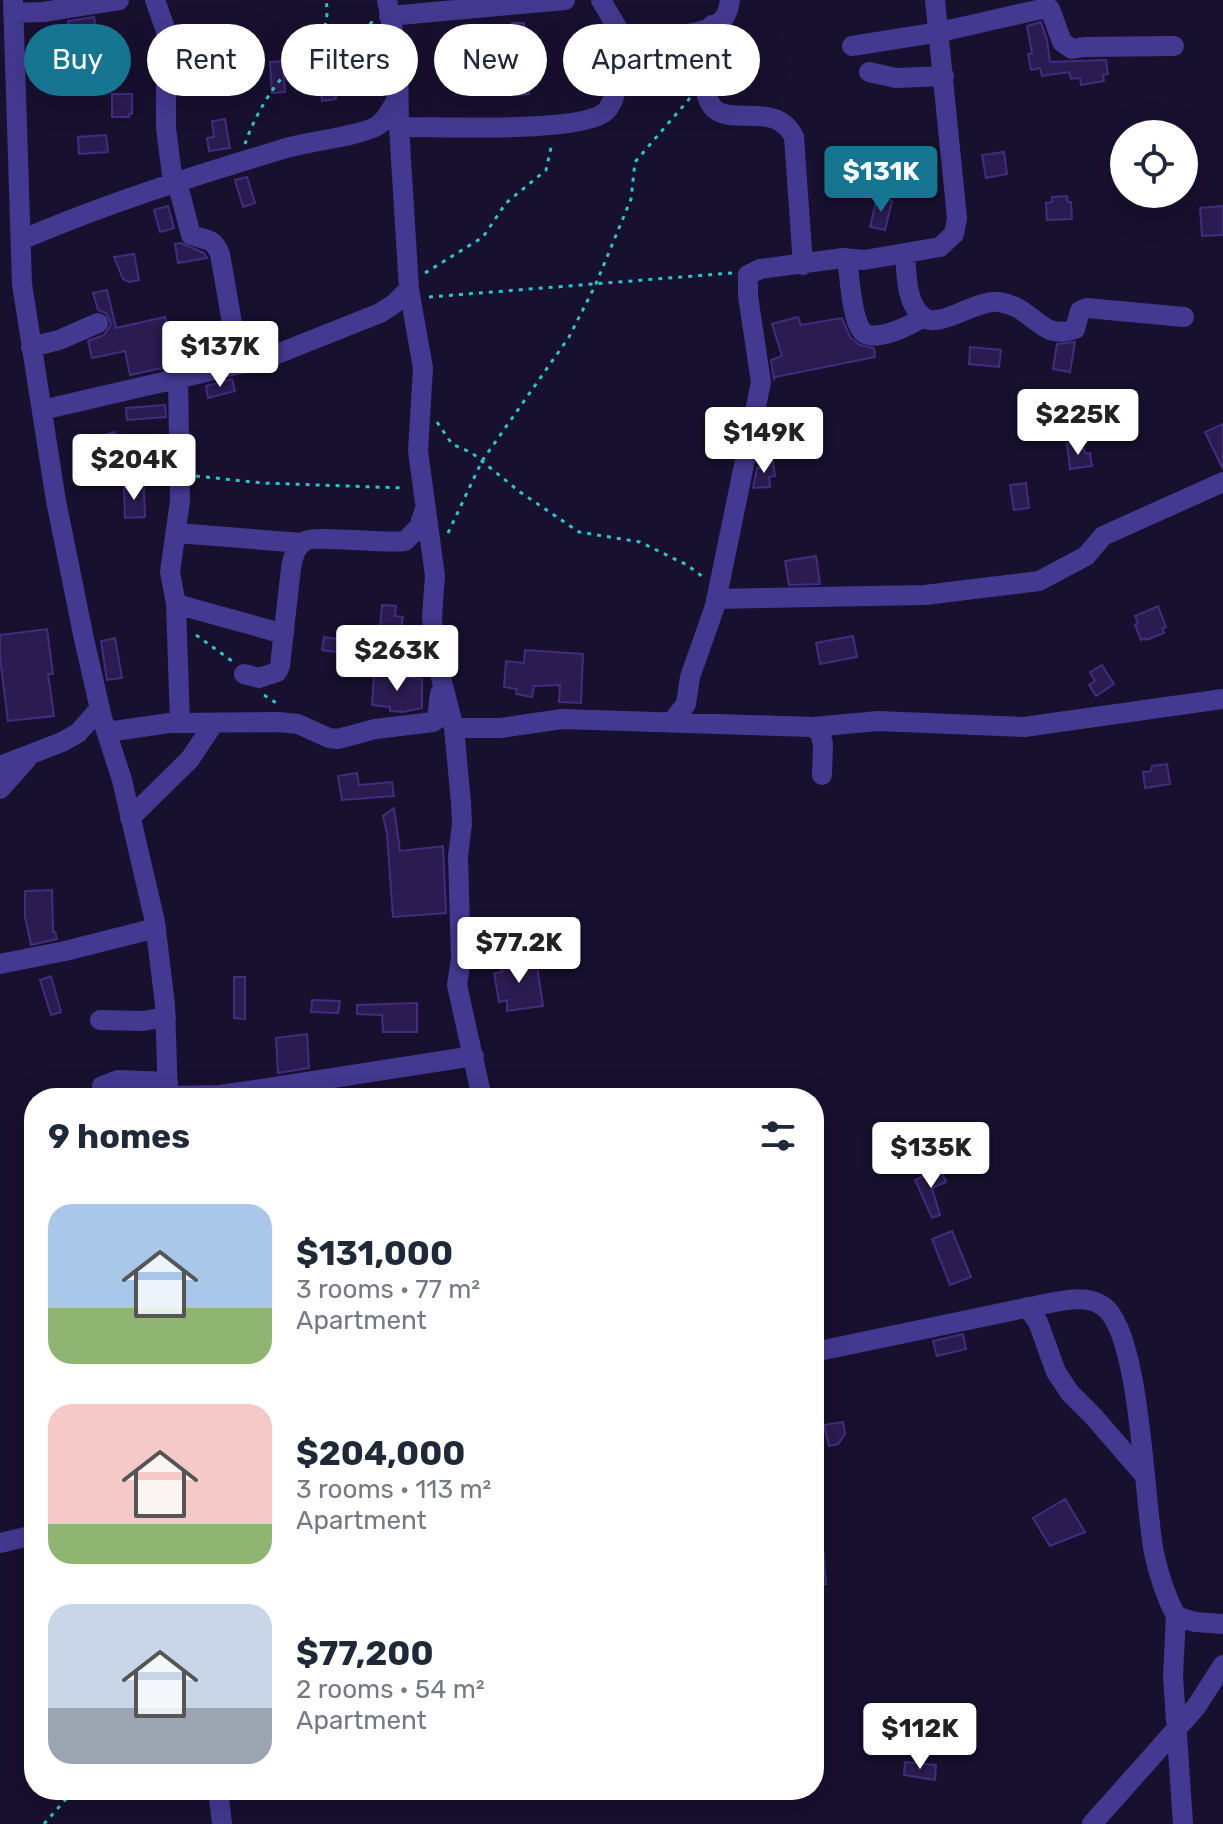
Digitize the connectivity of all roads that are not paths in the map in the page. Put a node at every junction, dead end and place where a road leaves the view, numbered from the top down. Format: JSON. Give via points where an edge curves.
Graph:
{"nodes":[{"id":1,"x":119,"y":0,"type":"edge"},
{"id":2,"x":155,"y":0,"type":"edge"},
{"id":3,"x":565,"y":0,"type":"edge"},
{"id":4,"x":601,"y":0,"type":"edge"},
{"id":5,"x":730,"y":0,"type":"edge"},
{"id":6,"x":935,"y":0,"type":"edge"},
{"id":7,"x":1061,"y":0,"type":"edge"},
{"id":8,"x":13,"y":6,"type":"edge"},
{"id":9,"x":1039,"y":9,"type":"junction"},
{"id":10,"x":385,"y":11,"type":"edge"},
{"id":11,"x":615,"y":24,"type":"edge"},
{"id":12,"x":715,"y":24,"type":"edge"},
{"id":13,"x":940,"y":32,"type":"junction"},
{"id":14,"x":852,"y":46,"type":"dead end"},
{"id":15,"x":1174,"y":46,"type":"dead end"},
{"id":16,"x":869,"y":72,"type":"dead end"},
{"id":17,"x":944,"y":76,"type":"junction"},
{"id":18,"x":612,"y":96,"type":"edge"},
{"id":19,"x":705,"y":96,"type":"edge"},
{"id":20,"x":399,"y":97,"type":"junction"},
{"id":21,"x":399,"y":127,"type":"junction"},
{"id":22,"x":175,"y":182,"type":"junction"},
{"id":23,"x":21,"y":240,"type":"junction"},
{"id":24,"x":905,"y":253,"type":"junction"},
{"id":25,"x":847,"y":259,"type":"junction"},
{"id":26,"x":803,"y":265,"type":"junction"},
{"id":27,"x":410,"y":290,"type":"junction"},
{"id":28,"x":923,"y":317,"type":"junction"},
{"id":29,"x":1184,"y":317,"type":"dead end"},
{"id":30,"x":98,"y":323,"type":"dead end"},
{"id":31,"x":31,"y":347,"type":"junction"},
{"id":32,"x":233,"y":365,"type":"junction"},
{"id":33,"x":178,"y":378,"type":"junction"},
{"id":34,"x":42,"y":410,"type":"junction"},
{"id":35,"x":1223,"y":482,"type":"edge"},
{"id":36,"x":424,"y":497,"type":"junction"},
{"id":37,"x":177,"y":533,"type":"junction"},
{"id":38,"x":302,"y":543,"type":"junction"},
{"id":39,"x":717,"y":594,"type":"junction"},
{"id":40,"x":176,"y":612,"type":"junction"},
{"id":41,"x":284,"y":634,"type":"junction"},
{"id":42,"x":244,"y":674,"type":"road end"},
{"id":43,"x":440,"y":684,"type":"junction"},
{"id":44,"x":1223,"y":699,"type":"edge"},
{"id":45,"x":100,"y":708,"type":"junction"},
{"id":46,"x":672,"y":722,"type":"junction"},
{"id":47,"x":180,"y":723,"type":"junction"},
{"id":48,"x":214,"y":723,"type":"junction"},
{"id":49,"x":813,"y":727,"type":"junction"},
{"id":50,"x":454,"y":728,"type":"junction"},
{"id":51,"x":107,"y":732,"type":"junction"},
{"id":52,"x":34,"y":752,"type":"junction"},
{"id":53,"x":0,"y":766,"type":"edge"},
{"id":54,"x":822,"y":775,"type":"dead end"},
{"id":55,"x":0,"y":789,"type":"edge"},
{"id":56,"x":130,"y":818,"type":"junction"},
{"id":57,"x":156,"y":928,"type":"junction"},
{"id":58,"x":0,"y":964,"type":"edge"},
{"id":59,"x":166,"y":1017,"type":"junction"},
{"id":60,"x":100,"y":1020,"type":"dead end"},
{"id":61,"x":474,"y":1056,"type":"junction"},
{"id":62,"x":102,"y":1086,"type":"dead end"},
{"id":63,"x":151,"y":1088,"type":"edge"},
{"id":64,"x":168,"y":1088,"type":"edge"},
{"id":65,"x":270,"y":1088,"type":"edge"},
{"id":66,"x":480,"y":1088,"type":"edge"},
{"id":67,"x":1027,"y":1307,"type":"junction"},
{"id":68,"x":824,"y":1350,"type":"edge"},
{"id":69,"x":1145,"y":1476,"type":"junction"},
{"id":70,"x":24,"y":1537,"type":"edge"},
{"id":71,"x":0,"y":1543,"type":"edge"},
{"id":72,"x":1176,"y":1616,"type":"junction"},
{"id":73,"x":1223,"y":1624,"type":"edge"},
{"id":74,"x":1223,"y":1665,"type":"edge"},
{"id":75,"x":1177,"y":1727,"type":"junction"},
{"id":76,"x":219,"y":1800,"type":"edge"},
{"id":77,"x":222,"y":1824,"type":"edge"},
{"id":78,"x":1092,"y":1824,"type":"edge"},
{"id":79,"x":1183,"y":1824,"type":"edge"}],
"edges":[{"from":1,"to":8,"type":"street","via":[[43,12]]},
{"from":2,"to":22,"type":"street","via":[[166,31],[166,128]]},
{"from":3,"to":10,"type":"street"},
{"from":4,"to":11,"type":"street"},
{"from":5,"to":12,"type":"street","via":[[728,11]]},
{"from":6,"to":13,"type":"street"},
{"from":7,"to":9,"type":"street"},
{"from":8,"to":23,"type":"street"},
{"from":9,"to":13,"type":"street"},
{"from":9,"to":15,"type":"street","via":[[1050,9],[1062,42],[1072,49]]},
{"from":10,"to":20,"type":"street","via":[[398,58]]},
{"from":13,"to":14,"type":"street"},
{"from":13,"to":17,"type":"street"},
{"from":16,"to":17,"type":"street","via":[[896,78]]},
{"from":17,"to":24,"type":"street","via":[[956,228],[946,244]]},
{"from":18,"to":21,"type":"street","via":[[603,115],[583,122]]},
{"from":19,"to":26,"type":"street","via":[[715,111],[778,119],[789,126]]},
{"from":20,"to":21,"type":"street"},
{"from":20,"to":22,"type":"street","via":[[385,120],[373,128]]},
{"from":21,"to":27,"type":"street"},
{"from":22,"to":23,"type":"street"},
{"from":22,"to":32,"type":"street","via":[[191,235],[210,238],[220,254],[235,340]]},
{"from":23,"to":31,"type":"street"},
{"from":24,"to":25,"type":"street"},
{"from":24,"to":28,"type":"street","via":[[909,296]]},
{"from":25,"to":26,"type":"street"},
{"from":25,"to":28,"type":"street","via":[[865,334],[904,328]]},
{"from":26,"to":39,"type":"street","via":[[752,272],[746,279],[761,382]]},
{"from":27,"to":32,"type":"street","via":[[380,313],[267,358]]},
{"from":27,"to":36,"type":"street","via":[[423,368],[418,451]]},
{"from":28,"to":29,"type":"street","via":[[939,320],[996,302],[1027,312],[1053,333],[1075,329],[1080,311],[1087,308]]},
{"from":30,"to":31,"type":"street"},
{"from":31,"to":34,"type":"street"},
{"from":32,"to":33,"type":"street"},
{"from":33,"to":34,"type":"street"},
{"from":33,"to":37,"type":"street"},
{"from":34,"to":45,"type":"street"},
{"from":35,"to":39,"type":"street","via":[[1103,536],[1086,556],[1039,581],[925,595]]},
{"from":36,"to":38,"type":"street","via":[[419,527],[405,541],[312,538]]},
{"from":36,"to":43,"type":"street","via":[[435,576],[432,616]]},
{"from":37,"to":38,"type":"street"},
{"from":37,"to":40,"type":"street","via":[[170,572]]},
{"from":38,"to":41,"type":"street","via":[[291,568]]},
{"from":39,"to":46,"type":"street","via":[[686,704]]},
{"from":40,"to":41,"type":"street"},
{"from":40,"to":47,"type":"street"},
{"from":41,"to":42,"type":"street","via":[[277,672],[259,678]]},
{"from":43,"to":48,"type":"street","via":[[436,721],[338,739],[298,724]]},
{"from":43,"to":50,"type":"street"},
{"from":44,"to":49,"type":"street","via":[[1024,727],[878,721]]},
{"from":45,"to":51,"type":"street"},
{"from":45,"to":52,"type":"street","via":[[78,733]]},
{"from":46,"to":49,"type":"street"},
{"from":46,"to":50,"type":"street","via":[[562,719]]},
{"from":47,"to":48,"type":"street"},
{"from":47,"to":51,"type":"street"},
{"from":48,"to":56,"type":"street","via":[[190,759]]},
{"from":49,"to":54,"type":"street","via":[[823,744]]},
{"from":50,"to":61,"type":"street","via":[[462,824],[457,985]]},
{"from":51,"to":56,"type":"street"},
{"from":52,"to":53,"type":"street"},
{"from":52,"to":55,"type":"street"},
{"from":56,"to":57,"type":"street"},
{"from":57,"to":58,"type":"street"},
{"from":57,"to":59,"type":"street"},
{"from":59,"to":60,"type":"street"},
{"from":59,"to":64,"type":"street"},
{"from":61,"to":65,"type":"street"},
{"from":61,"to":66,"type":"street"},
{"from":62,"to":63,"type":"street","via":[[118,1080]]},
{"from":67,"to":68,"type":"street"},
{"from":67,"to":69,"type":"street","via":[[1070,1393]]},
{"from":67,"to":69,"type":"street","via":[[1092,1301],[1116,1321],[1132,1380]]},
{"from":69,"to":72,"type":"street","via":[[1154,1551]]},
{"from":70,"to":71,"type":"street"},
{"from":72,"to":73,"type":"street"},
{"from":72,"to":75,"type":"street"},
{"from":74,"to":75,"type":"street"},
{"from":75,"to":78,"type":"street"},
{"from":75,"to":79,"type":"street"},
{"from":76,"to":77,"type":"street"}]}
